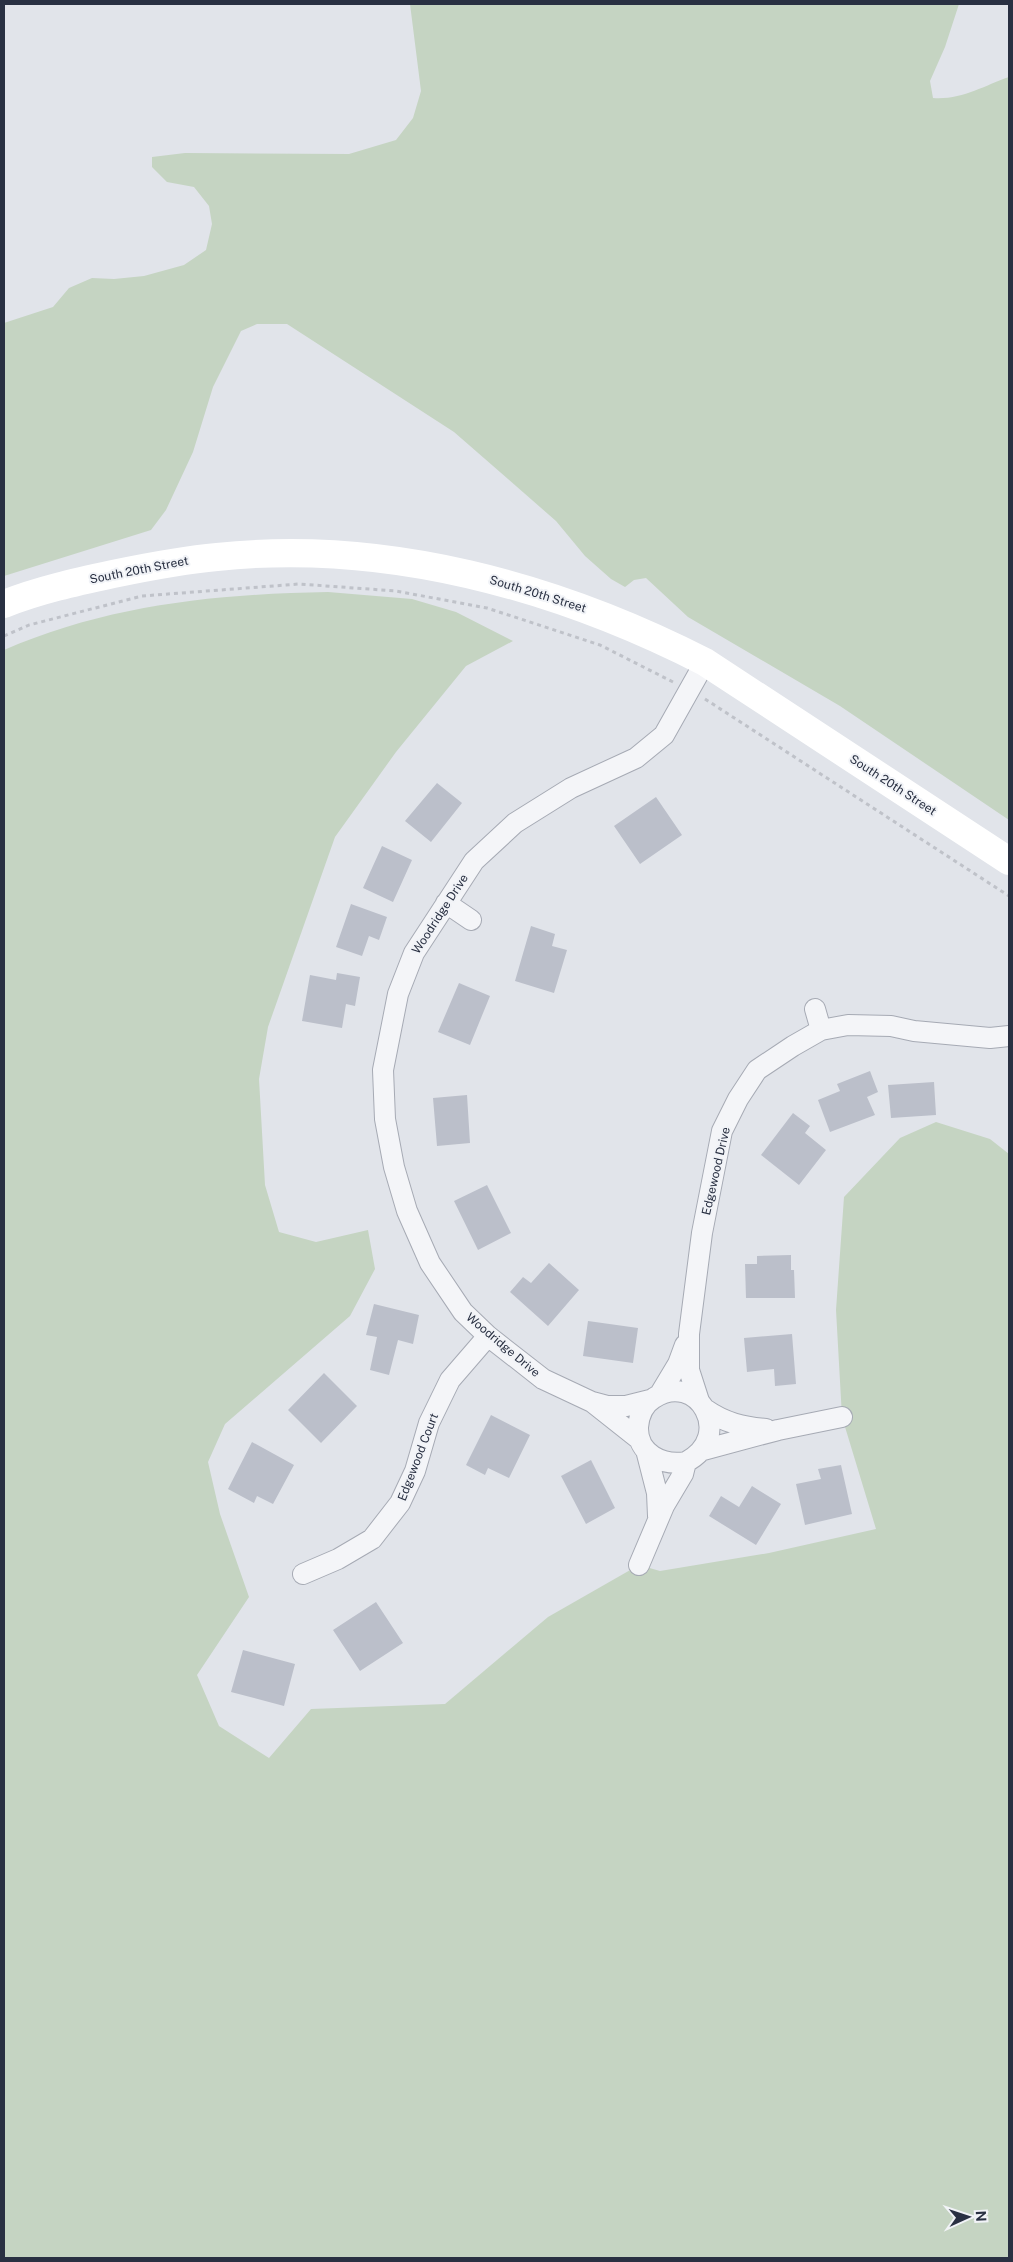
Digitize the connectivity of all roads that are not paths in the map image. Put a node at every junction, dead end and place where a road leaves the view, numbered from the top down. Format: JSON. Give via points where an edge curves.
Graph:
{"nodes":[{"id":1,"x":4,"y":604,"type":"edge"},
{"id":2,"x":705,"y":662,"type":"junction"},
{"id":3,"x":1009,"y":862,"type":"edge"},
{"id":4,"x":446,"y":903,"type":"junction"},
{"id":5,"x":471,"y":920,"type":"dead end"},
{"id":6,"x":815,"y":1009,"type":"dead end"},
{"id":7,"x":821,"y":1030,"type":"junction"},
{"id":8,"x":1009,"y":1036,"type":"edge"},
{"id":9,"x":690,"y":1334,"type":"junction"},
{"id":10,"x":488,"y":1336,"type":"junction"},
{"id":11,"x":655,"y":1397,"type":"junction"},
{"id":12,"x":592,"y":1402,"type":"junction"},
{"id":13,"x":702,"y":1405,"type":"junction"},
{"id":14,"x":842,"y":1417,"type":"dead end"},
{"id":15,"x":778,"y":1430,"type":"junction"},
{"id":16,"x":643,"y":1445,"type":"junction"},
{"id":17,"x":703,"y":1450,"type":"junction"},
{"id":18,"x":686,"y":1462,"type":"junction"},
{"id":19,"x":658,"y":1521,"type":"junction"},
{"id":20,"x":639,"y":1565,"type":"dead end"},
{"id":21,"x":303,"y":1574,"type":"dead end"}],
"edges":[{"from":1,"to":2,"type":"main road","name":"South 20th Street","via":[[29,594],[90,579],[218,556],[357,556],[463,572],[553,598],[598,612]]},
{"from":2,"to":3,"type":"main road","name":"South 20th Street"},
{"from":2,"to":4,"type":"street","name":"Woodridge Drive","via":[[664,735],[636,758],[571,788],[514,823],[474,861]]},
{"from":4,"to":5,"type":"street"},
{"from":4,"to":10,"type":"street","name":"Woodridge Drive","via":[[414,953],[398,994],[383,1070],[385,1119],[406,1210],[430,1264],[463,1312]]},
{"from":6,"to":7,"type":"street"},
{"from":7,"to":8,"type":"street","name":"Edgewood Drive","via":[[869,1024],[990,1038]]},
{"from":7,"to":9,"type":"street","name":"Edgewood Drive","via":[[757,1070],[738,1098],[722,1131],[702,1233]]},
{"from":9,"to":11,"type":"street","via":[[678,1364]]},
{"from":9,"to":13,"type":"street","via":[[689,1370]]},
{"from":10,"to":12,"type":"street","name":"Woodridge Drive","via":[[543,1379]]},
{"from":10,"to":21,"type":"street","name":"Edgewood Court","via":[[450,1380],[429,1424],[415,1471],[400,1503],[372,1539]]},
{"from":11,"to":12,"type":"street","name":"Woodridge Drive","via":[[626,1406]]},
{"from":11,"to":13,"type":"street","via":[[680,1392],[690,1395]]},
{"from":11,"to":16,"type":"street","via":[[643,1408],[639,1419]]},
{"from":12,"to":16,"type":"street","name":"Woodridge Drive"},
{"from":13,"to":15,"type":"street","via":[[720,1420],[744,1427]]},
{"from":13,"to":17,"type":"street","via":[[710,1419],[708,1440]]},
{"from":14,"to":15,"type":"street"},
{"from":15,"to":17,"type":"street"},
{"from":16,"to":18,"type":"street","via":[[654,1458],[664,1462]]},
{"from":16,"to":19,"type":"street","via":[[657,1494]]},
{"from":17,"to":18,"type":"street"},
{"from":18,"to":19,"type":"street"},
{"from":19,"to":20,"type":"street"}]}
